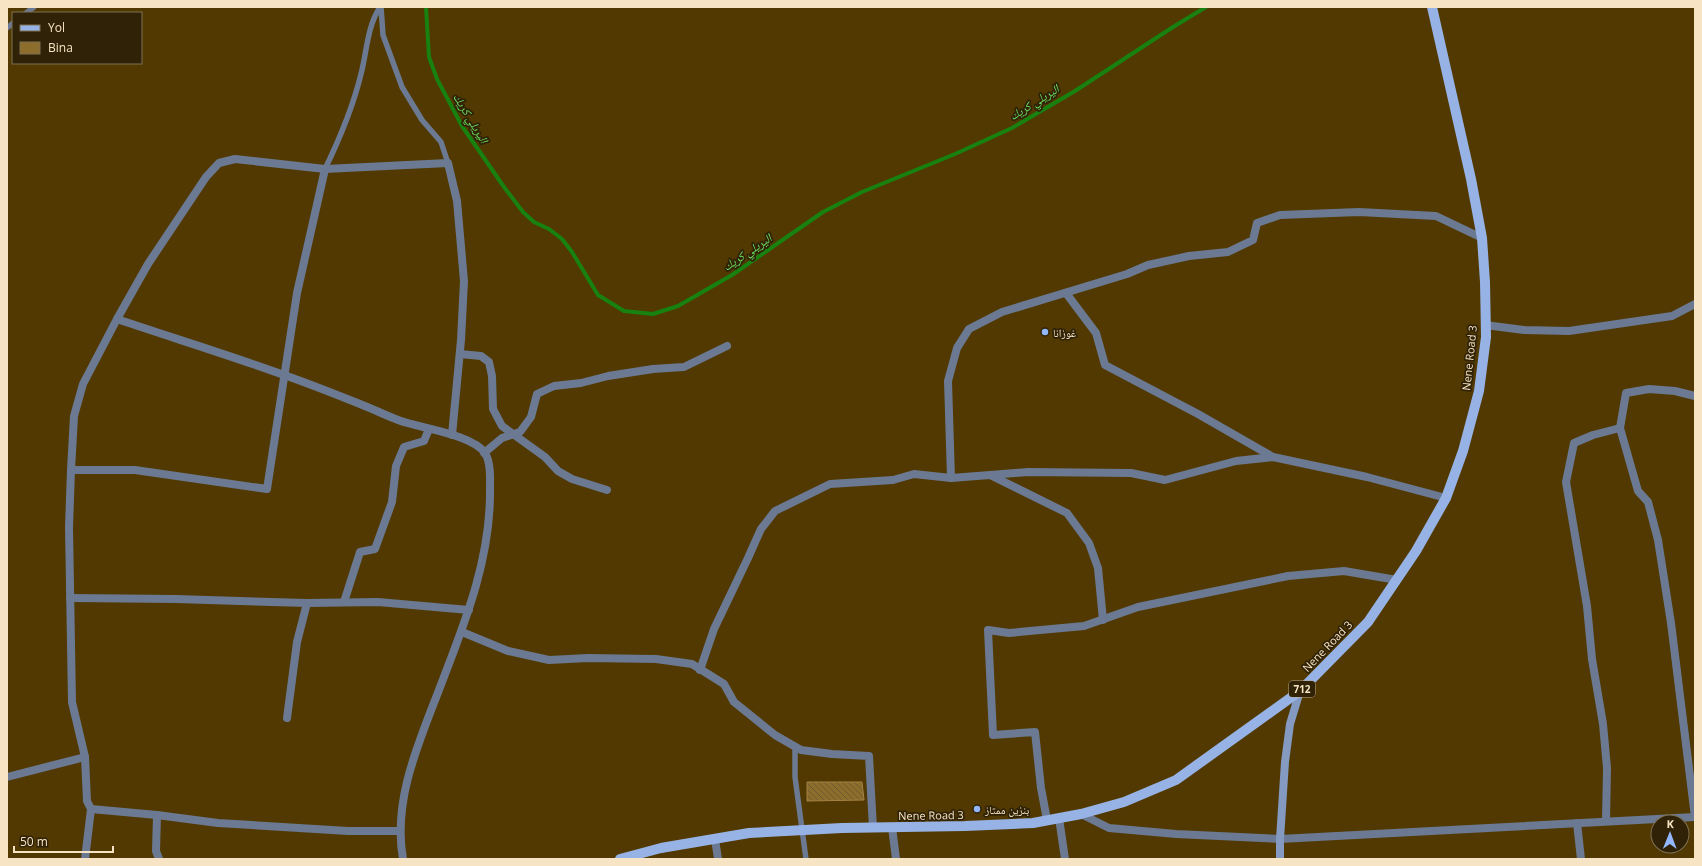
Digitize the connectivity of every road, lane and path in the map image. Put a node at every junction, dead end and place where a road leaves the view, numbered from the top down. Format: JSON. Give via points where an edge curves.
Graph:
{"nodes":[{"id":1,"x":381,"y":7,"type":"edge"},
{"id":2,"x":1432,"y":7,"type":"edge"},
{"id":3,"x":448,"y":164,"type":"junction"},
{"id":4,"x":325,"y":169,"type":"junction"},
{"id":5,"x":1482,"y":238,"type":"junction"},
{"id":6,"x":1066,"y":293,"type":"junction"},
{"id":7,"x":1695,"y":304,"type":"edge"},
{"id":8,"x":117,"y":319,"type":"junction"},
{"id":9,"x":1485,"y":325,"type":"junction"},
{"id":10,"x":727,"y":346,"type":"dead end"},
{"id":11,"x":460,"y":354,"type":"junction"},
{"id":12,"x":284,"y":375,"type":"junction"},
{"id":13,"x":1695,"y":396,"type":"edge"},
{"id":14,"x":1620,"y":428,"type":"junction"},
{"id":15,"x":429,"y":429,"type":"junction"},
{"id":16,"x":514,"y":434,"type":"junction"},
{"id":17,"x":452,"y":435,"type":"junction"},
{"id":18,"x":484,"y":453,"type":"junction"},
{"id":19,"x":1273,"y":457,"type":"junction"},
{"id":20,"x":71,"y":470,"type":"junction"},
{"id":21,"x":990,"y":475,"type":"junction"},
{"id":22,"x":951,"y":478,"type":"junction"},
{"id":23,"x":607,"y":490,"type":"dead end"},
{"id":24,"x":1446,"y":498,"type":"junction"},
{"id":25,"x":1397,"y":580,"type":"junction"},
{"id":26,"x":70,"y":598,"type":"junction"},
{"id":27,"x":344,"y":602,"type":"junction"},
{"id":28,"x":307,"y":603,"type":"junction"},
{"id":29,"x":469,"y":610,"type":"junction"},
{"id":30,"x":1103,"y":620,"type":"junction"},
{"id":31,"x":462,"y":632,"type":"junction"},
{"id":32,"x":700,"y":670,"type":"junction"},
{"id":33,"x":1300,"y":691,"type":"junction"},
{"id":34,"x":287,"y":718,"type":"dead end"},
{"id":35,"x":795,"y":746,"type":"junction"},
{"id":36,"x":85,"y":757,"type":"junction"},
{"id":37,"x":7,"y":777,"type":"edge"},
{"id":38,"x":91,"y":809,"type":"junction"},
{"id":39,"x":1081,"y":814,"type":"junction"},
{"id":40,"x":157,"y":815,"type":"junction"},
{"id":41,"x":1695,"y":816,"type":"edge"},
{"id":42,"x":1059,"y":818,"type":"junction"},
{"id":43,"x":1048,"y":820,"type":"junction"},
{"id":44,"x":1606,"y":820,"type":"junction"},
{"id":45,"x":1577,"y":823,"type":"junction"},
{"id":46,"x":892,"y":827,"type":"junction"},
{"id":47,"x":873,"y":828,"type":"junction"},
{"id":48,"x":801,"y":830,"type":"junction"},
{"id":49,"x":400,"y":831,"type":"junction"},
{"id":50,"x":715,"y":839,"type":"junction"},
{"id":51,"x":1280,"y":839,"type":"junction"},
{"id":52,"x":85,"y":859,"type":"edge"},
{"id":53,"x":159,"y":859,"type":"edge"},
{"id":54,"x":403,"y":859,"type":"edge"},
{"id":55,"x":620,"y":859,"type":"edge"},
{"id":56,"x":718,"y":859,"type":"edge"},
{"id":57,"x":806,"y":859,"type":"edge"},
{"id":58,"x":896,"y":859,"type":"edge"},
{"id":59,"x":1065,"y":859,"type":"edge"},
{"id":60,"x":1280,"y":859,"type":"edge"},
{"id":61,"x":1581,"y":859,"type":"edge"}],
"edges":[{"from":1,"to":3,"type":"lane","via":[[383,34],[402,87],[422,120],[441,142]]},
{"from":1,"to":4,"type":"lane","via":[[373,19],[361,75],[344,130]]},
{"from":2,"to":5,"type":"main road","name":"Nene Road 3","number":"712"},
{"from":3,"to":4,"type":"street"},
{"from":3,"to":11,"type":"street","via":[[457,201],[464,281]]},
{"from":4,"to":8,"type":"street","via":[[235,159],[219,163],[206,177],[148,264]]},
{"from":4,"to":12,"type":"street","via":[[297,293]]},
{"from":5,"to":6,"type":"street","via":[[1436,216],[1359,212],[1280,215],[1257,223],[1253,240],[1228,252],[1189,256],[1148,265]]},
{"from":5,"to":9,"type":"main road","name":"Nene Road 3","number":"712"},
{"from":6,"to":19,"type":"street","via":[[1096,333],[1105,365]]},
{"from":6,"to":22,"type":"street","via":[[1002,312],[969,329],[957,348],[948,381]]},
{"from":7,"to":9,"type":"street","via":[[1672,316],[1569,332]]},
{"from":8,"to":12,"type":"street"},
{"from":8,"to":20,"type":"street","via":[[83,384],[74,416]]},
{"from":9,"to":24,"type":"main road","name":"Nene Road 3","number":"712","via":[[1486,337],[1479,391],[1463,451]]},
{"from":10,"to":16,"type":"street","via":[[684,367],[653,369],[554,386],[537,394],[531,417],[520,432]]},
{"from":11,"to":16,"type":"street","via":[[481,356],[489,362],[493,409],[502,426]]},
{"from":11,"to":17,"type":"street"},
{"from":12,"to":15,"type":"street","via":[[399,421]]},
{"from":12,"to":20,"type":"street","via":[[267,489],[135,470]]},
{"from":13,"to":14,"type":"street","via":[[1649,389],[1626,393]]},
{"from":14,"to":41,"type":"street","via":[[1638,491],[1648,502],[1658,540]]},
{"from":14,"to":44,"type":"street","via":[[1574,443],[1566,482],[1587,606],[1592,659],[1603,724],[1607,768]]},
{"from":15,"to":17,"type":"street"},
{"from":15,"to":27,"type":"street","via":[[424,441],[404,447],[396,466],[392,502],[382,532],[375,549],[360,552]]},
{"from":16,"to":18,"type":"street","via":[[502,438]]},
{"from":16,"to":23,"type":"street","via":[[545,457],[558,471],[572,479]]},
{"from":17,"to":18,"type":"street","via":[[468,441]]},
{"from":18,"to":29,"type":"street","via":[[490,470],[491,505],[485,552]]},
{"from":19,"to":21,"type":"street","via":[[1236,461],[1165,480],[1131,473],[1028,472]]},
{"from":19,"to":24,"type":"street","via":[[1367,477]]},
{"from":20,"to":26,"type":"street"},
{"from":21,"to":22,"type":"street"},
{"from":21,"to":30,"type":"street","via":[[1067,513],[1089,543],[1098,568]]},
{"from":22,"to":32,"type":"street","via":[[914,474],[893,480],[830,484],[775,511],[761,529],[750,552],[714,629]]},
{"from":24,"to":25,"type":"main road","name":"Nene Road 3","number":"712"},
{"from":25,"to":30,"type":"street","via":[[1344,571],[1288,576],[1138,607]]},
{"from":25,"to":33,"type":"main road","name":"Nene Road 3","number":"712","via":[[1368,622]]},
{"from":26,"to":28,"type":"street"},
{"from":26,"to":36,"type":"street","via":[[72,702]]},
{"from":27,"to":28,"type":"street"},
{"from":27,"to":29,"type":"street","via":[[378,602]]},
{"from":28,"to":34,"type":"street","via":[[297,642]]},
{"from":29,"to":31,"type":"street"},
{"from":30,"to":43,"type":"street","via":[[1084,626],[1057,629],[1009,633],[988,630],[993,735],[1035,732],[1041,788]]},
{"from":31,"to":32,"type":"street","via":[[508,651],[549,660],[656,659],[692,664]]},
{"from":31,"to":49,"type":"street","via":[[406,784],[401,807]]},
{"from":32,"to":35,"type":"street","via":[[724,684],[734,702],[775,735]]},
{"from":33,"to":39,"type":"main road","name":"Nene Road 3","number":"712","via":[[1176,780],[1124,802]]},
{"from":33,"to":51,"type":"street","via":[[1290,724]]},
{"from":35,"to":47,"type":"street","via":[[801,750],[869,756]]},
{"from":35,"to":48,"type":"lane","via":[[795,777]]},
{"from":36,"to":37,"type":"street"},
{"from":36,"to":38,"type":"street","via":[[87,801]]},
{"from":38,"to":40,"type":"street"},
{"from":38,"to":52,"type":"street"},
{"from":39,"to":42,"type":"main road","name":"Nene Road 3","number":"712"},
{"from":39,"to":51,"type":"street","via":[[1109,828]]},
{"from":40,"to":49,"type":"street","via":[[218,823],[291,828]]},
{"from":40,"to":53,"type":"street","via":[[156,851]]},
{"from":41,"to":44,"type":"street"},
{"from":42,"to":43,"type":"main road","name":"Nene Road 3","number":"712"},
{"from":42,"to":59,"type":"street"},
{"from":43,"to":46,"type":"main road","name":"Nene Road 3","number":"712","via":[[1033,823]]},
{"from":44,"to":45,"type":"street"},
{"from":45,"to":51,"type":"street"},
{"from":45,"to":61,"type":"street"},
{"from":46,"to":47,"type":"main road","name":"Nene Road 3","number":"712"},
{"from":46,"to":58,"type":"street"},
{"from":47,"to":48,"type":"main road","name":"Nene Road 3","number":"712"},
{"from":48,"to":50,"type":"main road","name":"Nene Road 3","number":"712","via":[[749,833]]},
{"from":48,"to":57,"type":"lane"},
{"from":49,"to":54,"type":"street"},
{"from":50,"to":55,"type":"main road","name":"Nene Road 3","number":"712","via":[[661,848]]},
{"from":50,"to":56,"type":"street"},
{"from":51,"to":60,"type":"street"}]}
